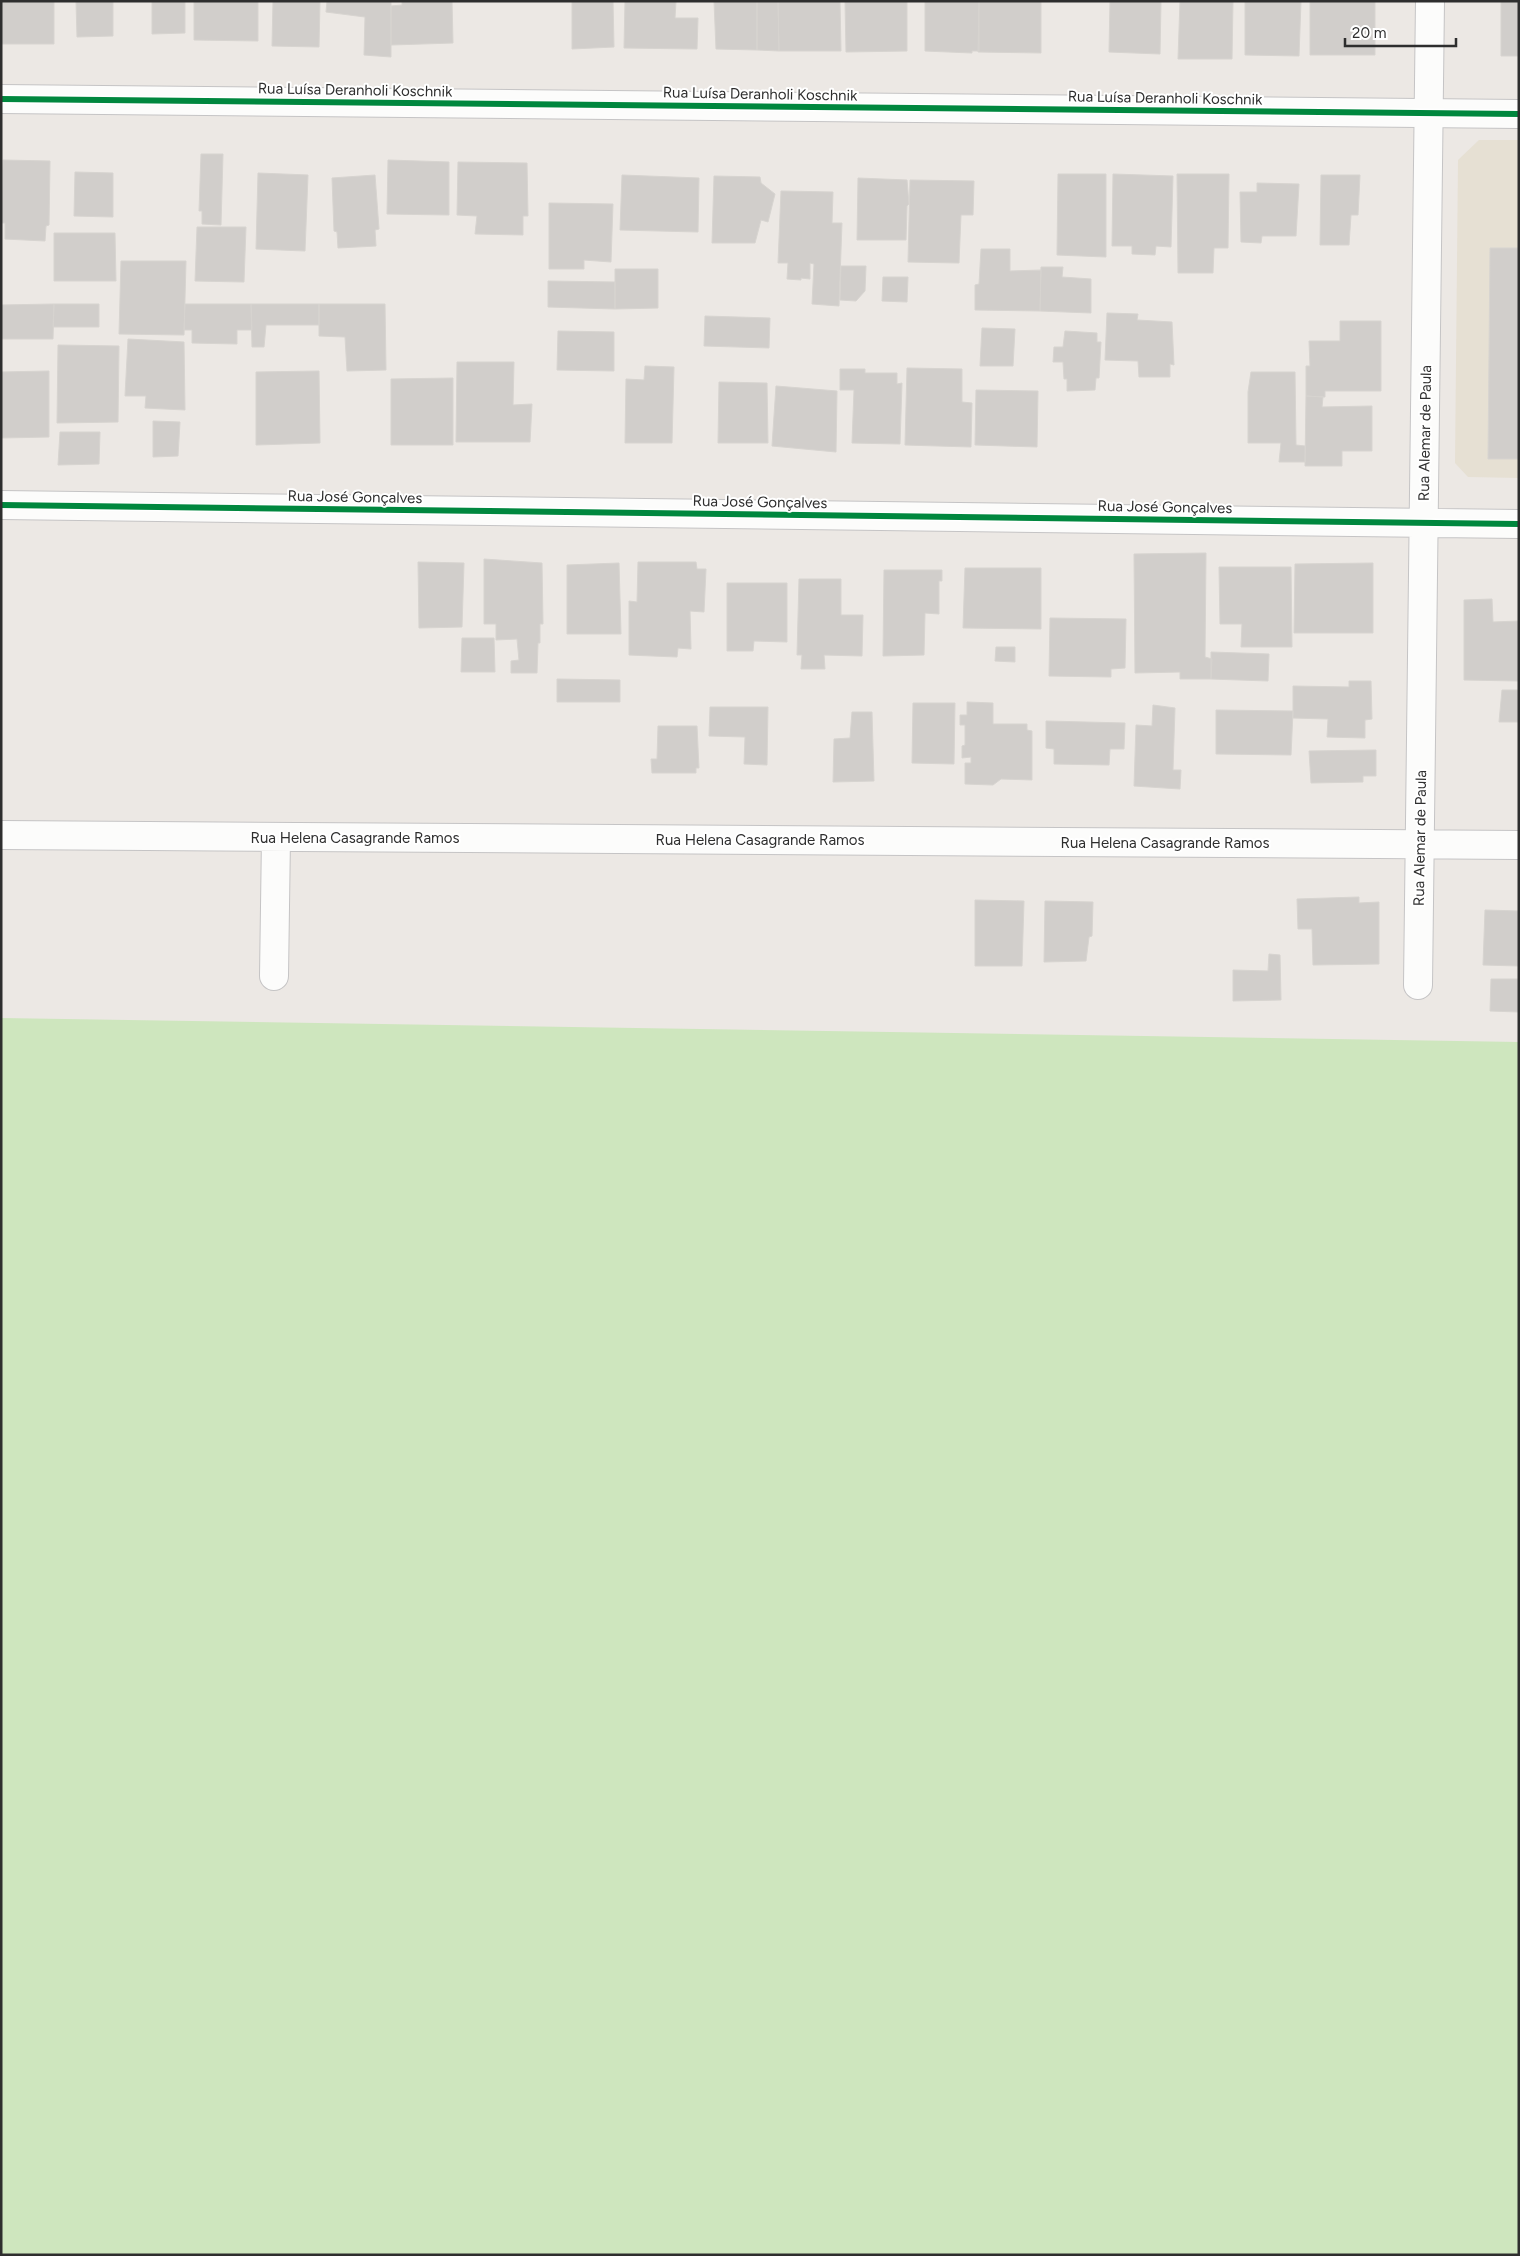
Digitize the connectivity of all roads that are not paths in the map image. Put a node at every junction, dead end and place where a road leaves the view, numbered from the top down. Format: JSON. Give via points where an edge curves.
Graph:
{"nodes":[{"id":1,"x":1430,"y":1,"type":"edge"},
{"id":2,"x":1,"y":99,"type":"edge"},
{"id":3,"x":1428,"y":113,"type":"junction"},
{"id":4,"x":1519,"y":114,"type":"edge"},
{"id":5,"x":1,"y":505,"type":"edge"},
{"id":6,"x":1424,"y":523,"type":"junction"},
{"id":7,"x":1519,"y":524,"type":"edge"},
{"id":8,"x":1,"y":835,"type":"edge"},
{"id":9,"x":276,"y":837,"type":"junction"},
{"id":10,"x":1420,"y":845,"type":"junction"},
{"id":11,"x":1519,"y":845,"type":"edge"},
{"id":12,"x":274,"y":976,"type":"dead end"},
{"id":13,"x":1418,"y":985,"type":"dead end"}],
"edges":[{"from":1,"to":3,"type":"street","name":"Rua Alemar de Paula"},
{"from":2,"to":3,"type":"street","name":"Rua Luísa Deranholi Koschnik"},
{"from":3,"to":4,"type":"street","name":"Rua Luísa Deranholi Koschnik"},
{"from":3,"to":6,"type":"street","name":"Rua Alemar de Paula"},
{"from":5,"to":6,"type":"street","name":"Rua José Gonçalves"},
{"from":6,"to":7,"type":"street","name":"Rua José Gonçalves"},
{"from":6,"to":10,"type":"street","name":"Rua Alemar de Paula"},
{"from":8,"to":9,"type":"street","name":"Rua Helena Casagrande Ramos"},
{"from":9,"to":10,"type":"street","name":"Rua Helena Casagrande Ramos"},
{"from":9,"to":12,"type":"street"},
{"from":10,"to":11,"type":"street","name":"Rua Helena Casagrande Ramos"},
{"from":10,"to":13,"type":"street","name":"Rua Alemar de Paula"}]}
